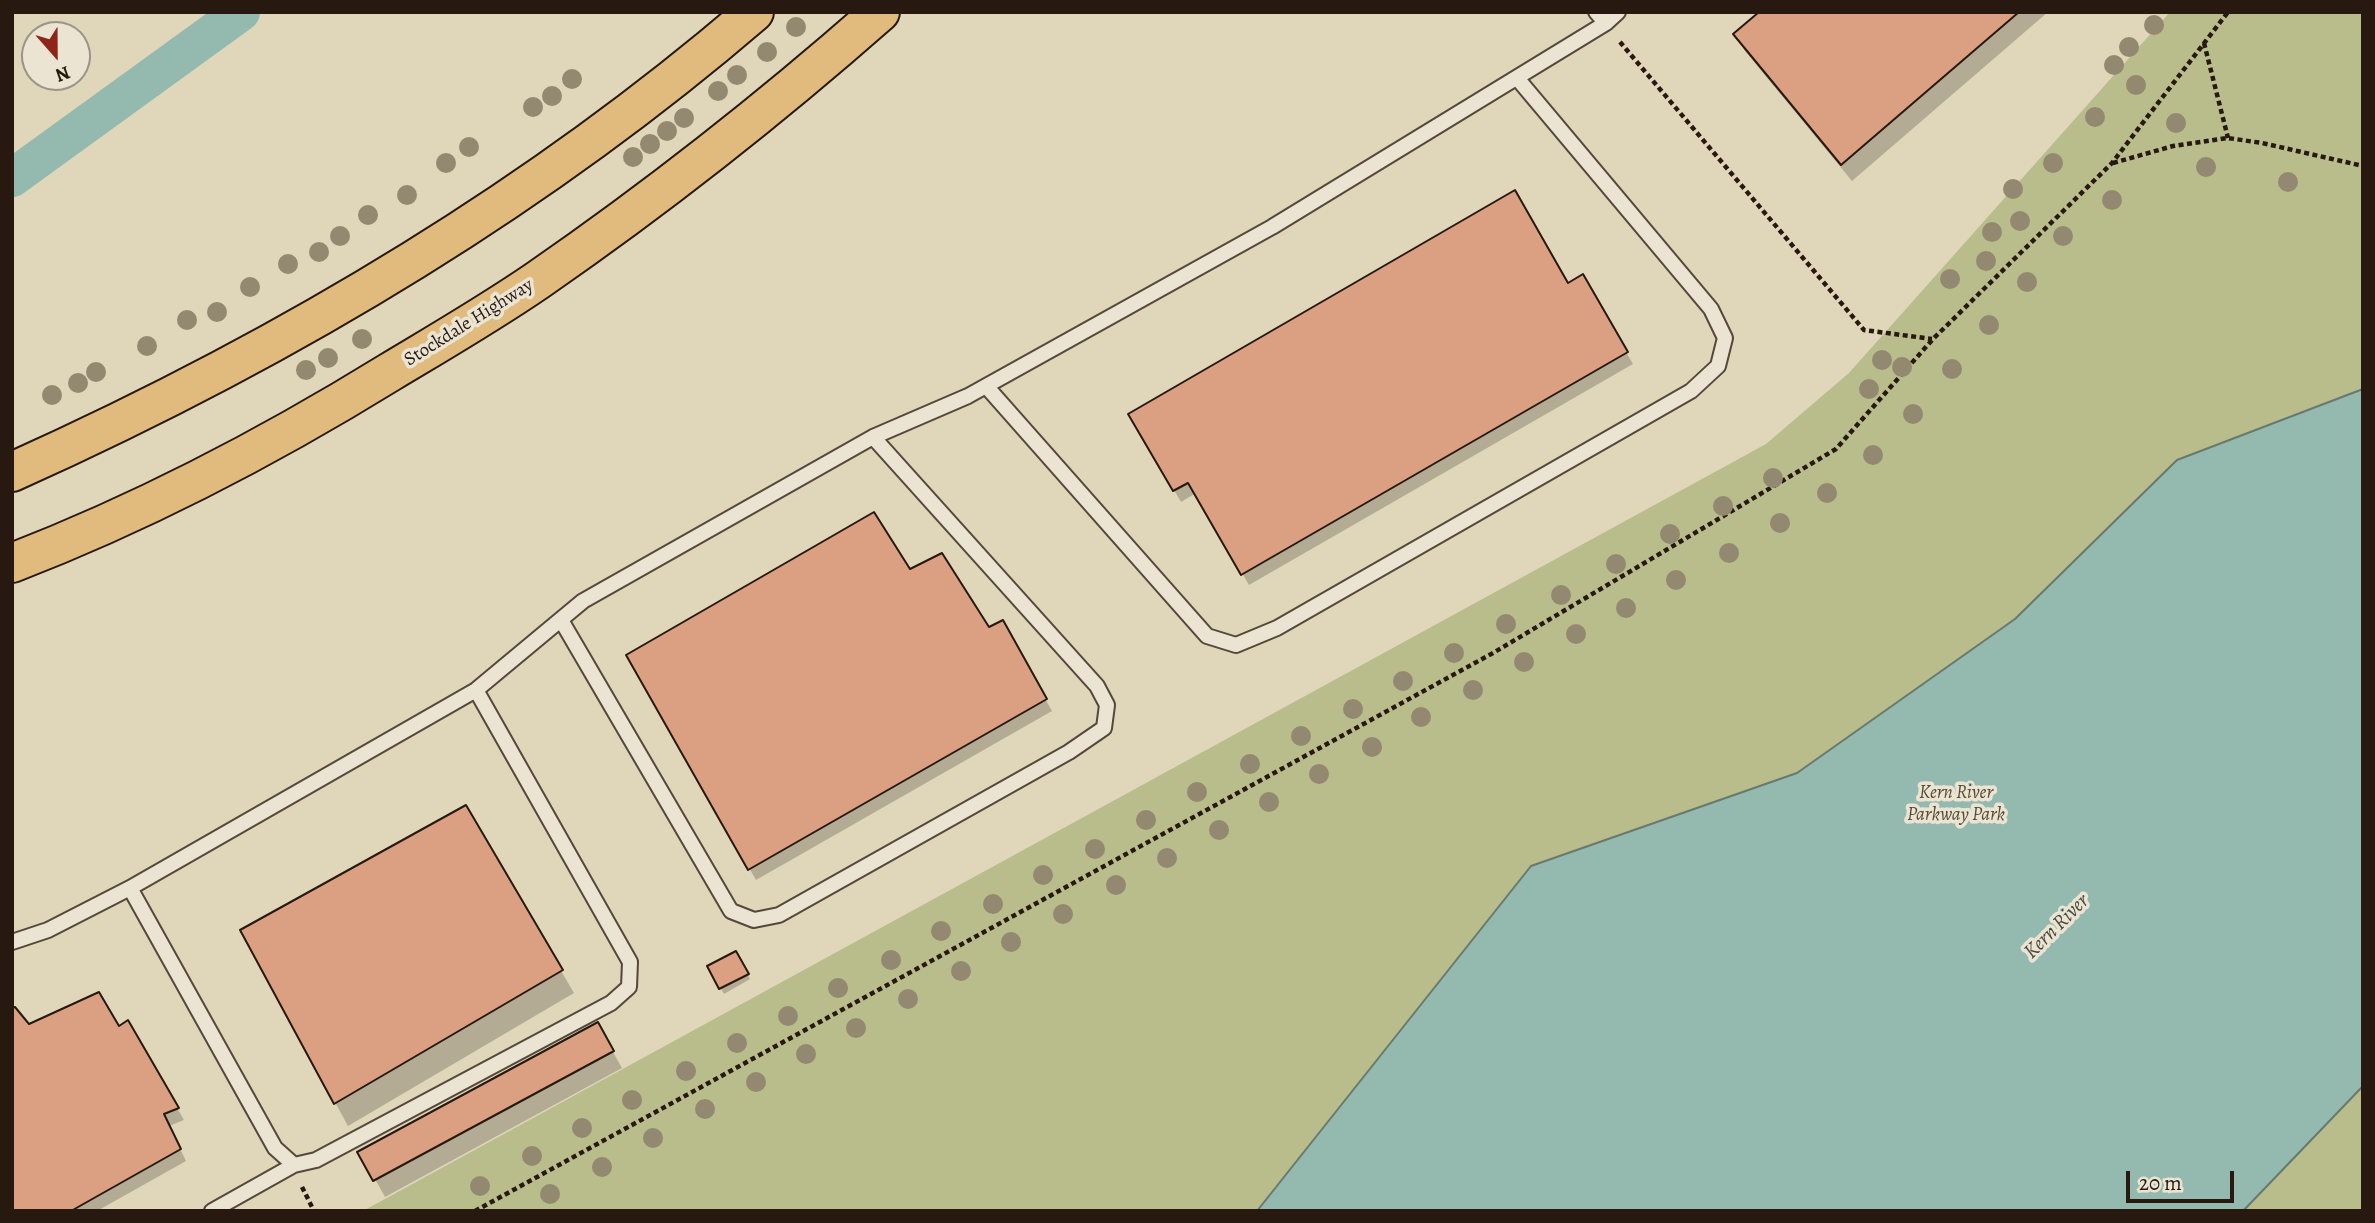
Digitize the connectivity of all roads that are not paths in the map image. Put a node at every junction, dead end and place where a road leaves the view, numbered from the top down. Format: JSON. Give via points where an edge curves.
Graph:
{"nodes":[{"id":1,"x":754,"y":12,"type":"edge"},
{"id":2,"x":880,"y":12,"type":"edge"},
{"id":3,"x":1618,"y":12,"type":"edge"},
{"id":4,"x":1601,"y":18,"type":"edge"},
{"id":5,"x":1517,"y":78,"type":"junction"},
{"id":6,"x":986,"y":386,"type":"junction"},
{"id":7,"x":873,"y":437,"type":"junction"},
{"id":8,"x":12,"y":472,"type":"edge"},
{"id":9,"x":12,"y":563,"type":"edge"},
{"id":10,"x":561,"y":620,"type":"junction"},
{"id":11,"x":476,"y":690,"type":"junction"},
{"id":12,"x":130,"y":888,"type":"junction"},
{"id":13,"x":12,"y":942,"type":"edge"},
{"id":14,"x":294,"y":1165,"type":"junction"},
{"id":15,"x":212,"y":1211,"type":"edge"}],
"edges":[{"from":1,"to":8,"type":"main road","via":[[592,142],[394,273],[202,381]]},
{"from":2,"to":9,"type":"main road","name":"Stockdale Highway","via":[[710,154],[468,326],[222,468]]},
{"from":3,"to":4,"type":"lane"},
{"from":4,"to":5,"type":"lane"},
{"from":5,"to":6,"type":"lane","via":[[1272,227]]},
{"from":5,"to":6,"type":"lane","via":[[1711,309],[1725,338],[1718,366],[1691,391],[1277,628],[1236,645],[1207,636]]},
{"from":6,"to":7,"type":"lane"},
{"from":7,"to":10,"type":"lane","via":[[583,601]]},
{"from":7,"to":10,"type":"lane","via":[[1097,686],[1107,705],[1104,728],[779,915],[754,920],[731,911]]},
{"from":10,"to":11,"type":"lane"},
{"from":11,"to":12,"type":"lane"},
{"from":11,"to":14,"type":"lane","via":[[630,962],[629,987],[611,1003],[341,1147]]},
{"from":12,"to":13,"type":"lane","via":[[48,930]]},
{"from":12,"to":14,"type":"lane","via":[[275,1148]]},
{"from":14,"to":15,"type":"lane"}]}
